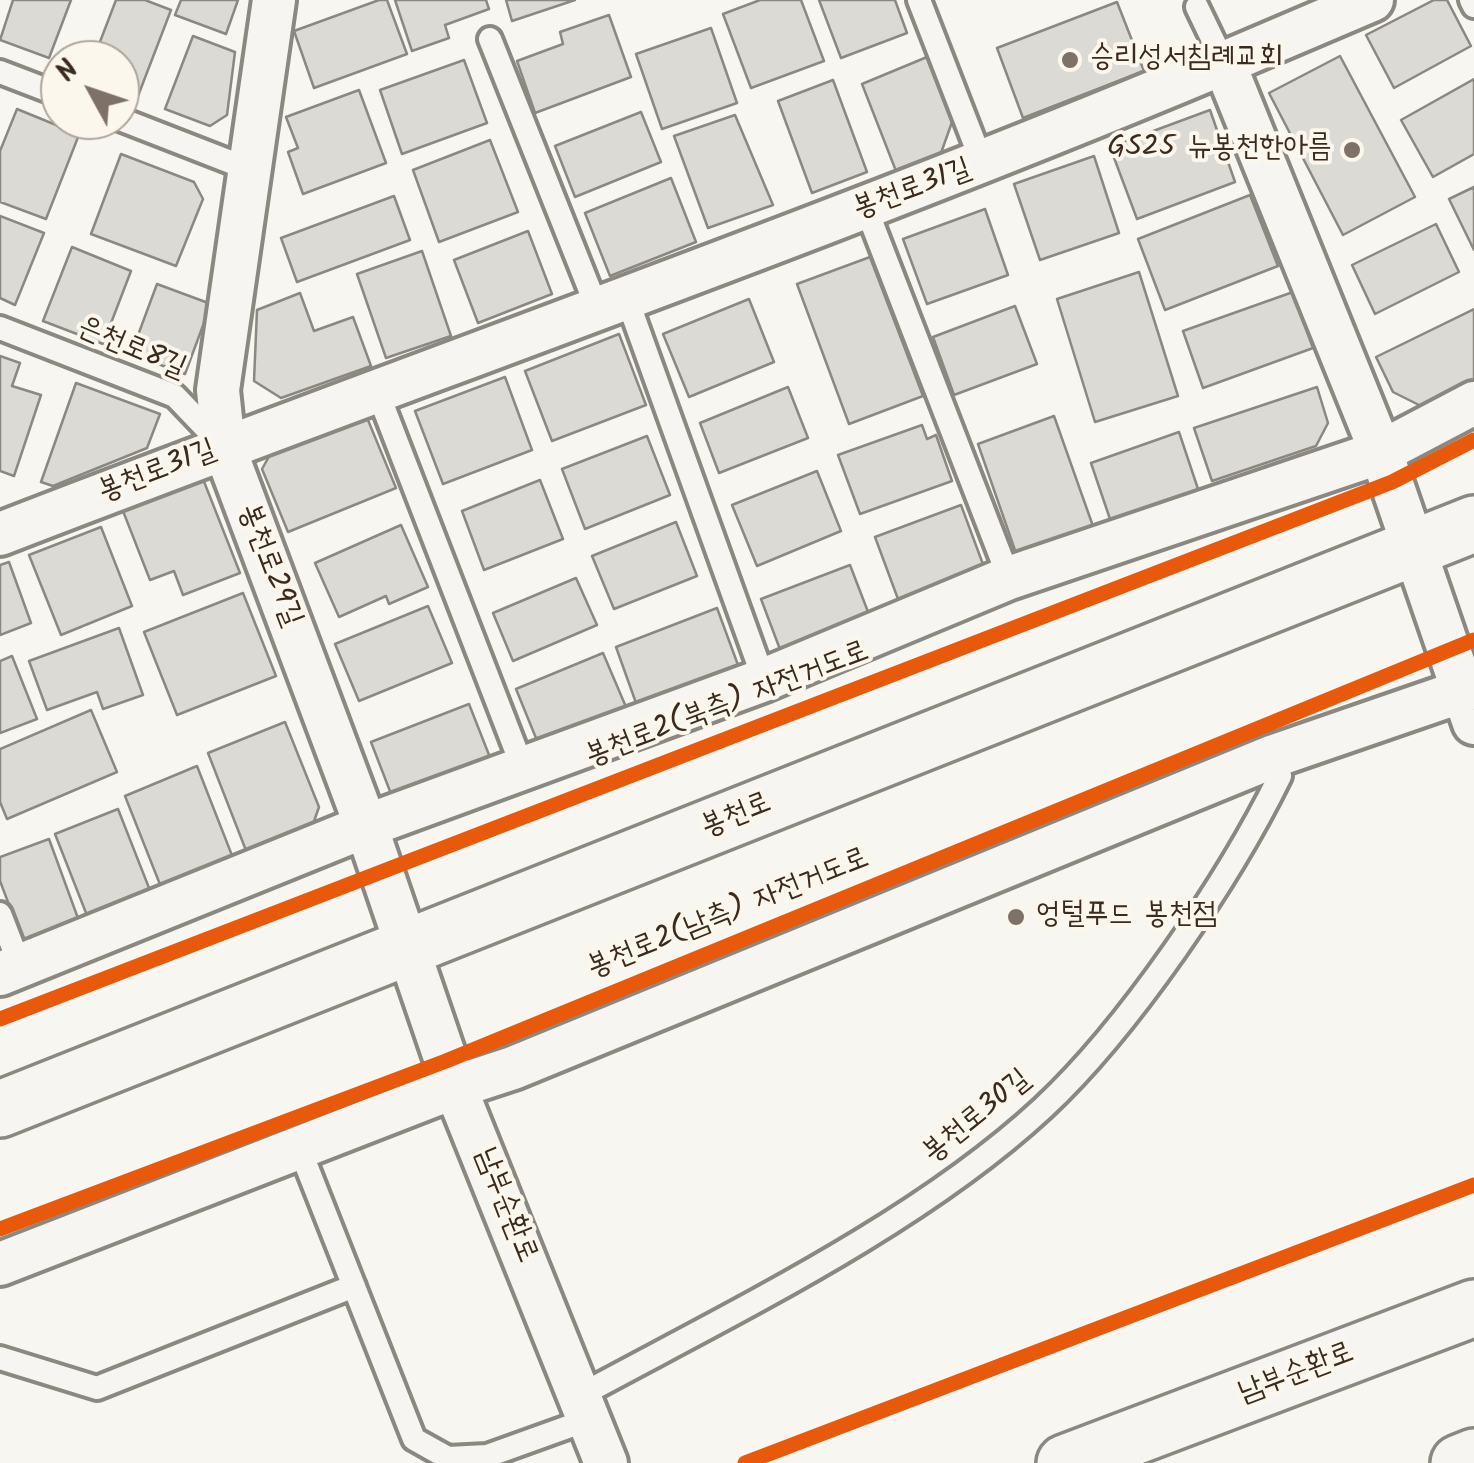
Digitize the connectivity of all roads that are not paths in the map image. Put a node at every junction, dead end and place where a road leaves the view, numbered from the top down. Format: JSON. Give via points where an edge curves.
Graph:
{"nodes":[{"id":1,"x":274,"y":0,"type":"edge"},
{"id":2,"x":919,"y":0,"type":"edge"},
{"id":3,"x":1372,"y":0,"type":"edge"},
{"id":4,"x":1197,"y":7,"type":"dead end"},
{"id":5,"x":490,"y":39,"type":"dead end"},
{"id":6,"x":1224,"y":63,"type":"junction"},
{"id":7,"x":0,"y":72,"type":"edge"},
{"id":8,"x":40,"y":88,"type":"edge"},
{"id":9,"x":140,"y":127,"type":"edge"},
{"id":10,"x":983,"y":165,"type":"junction"},
{"id":11,"x":251,"y":170,"type":"junction"},
{"id":12,"x":866,"y":208,"type":"junction"},
{"id":13,"x":612,"y":302,"type":"junction"},
{"id":14,"x":0,"y":328,"type":"edge"},
{"id":15,"x":376,"y":388,"type":"junction"},
{"id":16,"x":1474,"y":403,"type":"edge"},
{"id":17,"x":224,"y":447,"type":"junction"},
{"id":18,"x":1382,"y":452,"type":"junction"},
{"id":19,"x":1474,"y":524,"type":"edge"},
{"id":20,"x":0,"y":534,"type":"edge"},
{"id":21,"x":1415,"y":548,"type":"junction"},
{"id":22,"x":1009,"y":578,"type":"junction"},
{"id":23,"x":764,"y":680,"type":"junction"},
{"id":24,"x":1470,"y":701,"type":"edge"},
{"id":25,"x":1274,"y":756,"type":"junction"},
{"id":26,"x":522,"y":766,"type":"junction"},
{"id":27,"x":366,"y":826,"type":"junction"},
{"id":28,"x":0,"y":914,"type":"edge"},
{"id":29,"x":407,"y":948,"type":"junction"},
{"id":30,"x":10,"y":970,"type":"edge"},
{"id":31,"x":455,"y":1087,"type":"junction"},
{"id":32,"x":0,"y":1110,"type":"edge"},
{"id":33,"x":300,"y":1147,"type":"junction"},
{"id":34,"x":0,"y":1264,"type":"edge"},
{"id":35,"x":354,"y":1286,"type":"junction"},
{"id":36,"x":1474,"y":1308,"type":"edge"},
{"id":37,"x":0,"y":1358,"type":"edge"},
{"id":38,"x":586,"y":1407,"type":"junction"},
{"id":39,"x":1474,"y":1457,"type":"edge"},
{"id":40,"x":606,"y":1463,"type":"edge"},
{"id":41,"x":1065,"y":1463,"type":"edge"},
{"id":42,"x":1458,"y":1463,"type":"edge"}],
"edges":[{"from":1,"to":11,"type":"street","name":"봉천로29길"},
{"from":2,"to":10,"type":"lane"},
{"from":3,"to":6,"type":"street","name":"봉천로31길"},
{"from":4,"to":6,"type":"lane"},
{"from":5,"to":13,"type":"lane"},
{"from":6,"to":10,"type":"street","name":"봉천로31길"},
{"from":6,"to":18,"type":"street"},
{"from":7,"to":8,"type":"lane"},
{"from":9,"to":11,"type":"lane"},
{"from":10,"to":12,"type":"street","name":"봉천로31길"},
{"from":11,"to":17,"type":"street","name":"봉천로29길","via":[[218,390]]},
{"from":12,"to":13,"type":"street","name":"봉천로31길"},
{"from":12,"to":22,"type":"lane"},
{"from":13,"to":15,"type":"street","name":"봉천로31길"},
{"from":13,"to":23,"type":"lane"},
{"from":14,"to":17,"type":"lane","name":"은천로8길","via":[[175,396]]},
{"from":15,"to":17,"type":"street","name":"봉천로31길"},
{"from":15,"to":26,"type":"lane"},
{"from":16,"to":18,"type":"street"},
{"from":17,"to":20,"type":"street","name":"봉천로31길"},
{"from":17,"to":27,"type":"street","name":"봉천로29길"},
{"from":18,"to":21,"type":"street"},
{"from":18,"to":22,"type":"street"},
{"from":19,"to":21,"type":"main road","name":"봉천로"},
{"from":21,"to":24,"type":"street"},
{"from":21,"to":29,"type":"main road","name":"봉천로"},
{"from":22,"to":23,"type":"street"},
{"from":23,"to":26,"type":"street"},
{"from":24,"to":25,"type":"street"},
{"from":25,"to":31,"type":"street"},
{"from":25,"to":38,"type":"lane","name":"봉천로30길","via":[[1280,776],[1194,919],[1089,1060],[1042,1109],[951,1180]]},
{"from":26,"to":27,"type":"street"},
{"from":27,"to":29,"type":"street","name":"봉천로29길"},
{"from":27,"to":30,"type":"street"},
{"from":28,"to":30,"type":"lane"},
{"from":29,"to":31,"type":"street","name":"남부순환로"},
{"from":29,"to":32,"type":"main road","name":"봉천로"},
{"from":31,"to":33,"type":"street"},
{"from":31,"to":38,"type":"street","name":"남부순환로"},
{"from":33,"to":34,"type":"street"},
{"from":33,"to":35,"type":"lane","name":"봉천로30길"},
{"from":35,"to":37,"type":"lane","via":[[97,1388]]},
{"from":35,"to":38,"type":"lane","name":"봉천로30길","via":[[414,1439],[448,1458],[487,1456]]},
{"from":36,"to":41,"type":"main road","name":"남부순환로"},
{"from":38,"to":40,"type":"street","name":"남부순환로"},
{"from":39,"to":42,"type":"main road"}]}
